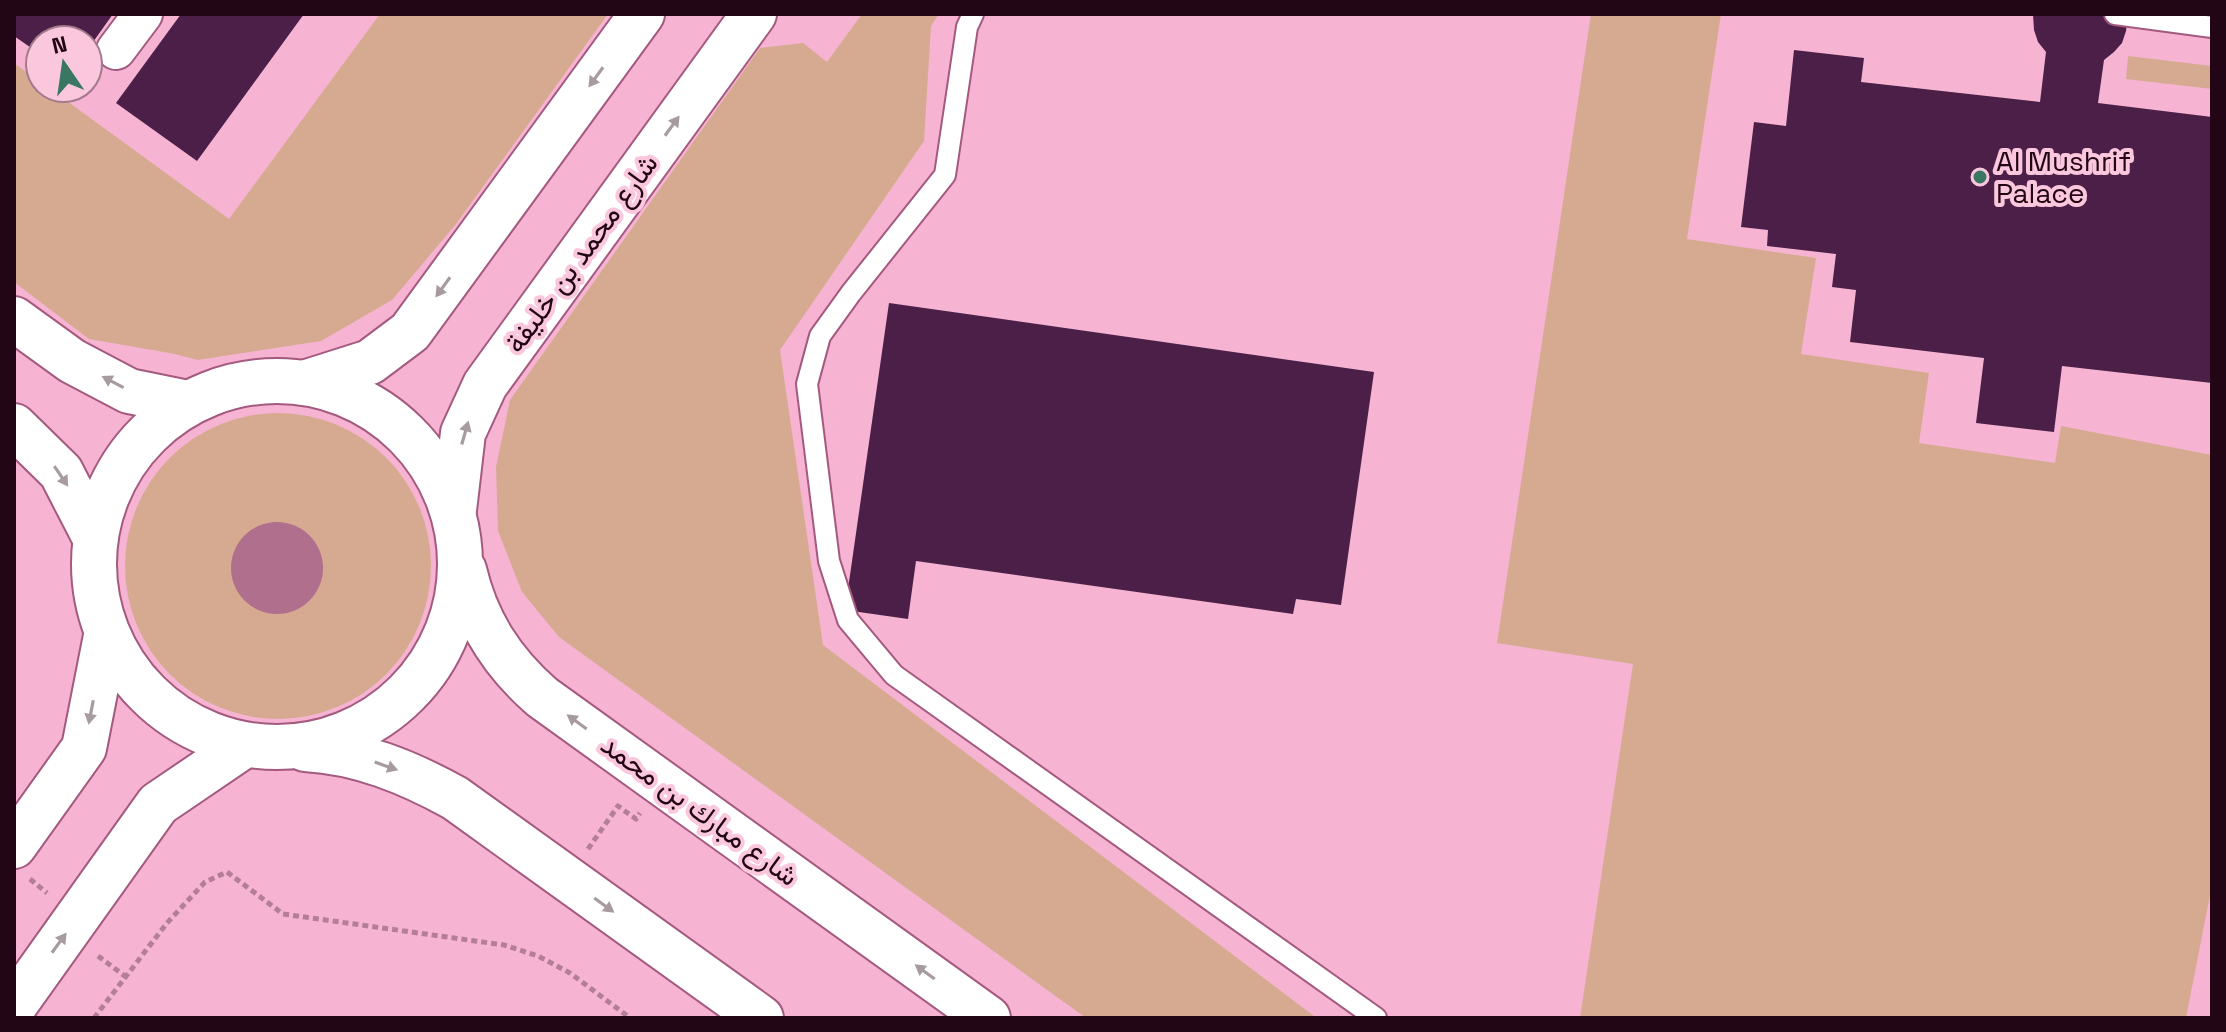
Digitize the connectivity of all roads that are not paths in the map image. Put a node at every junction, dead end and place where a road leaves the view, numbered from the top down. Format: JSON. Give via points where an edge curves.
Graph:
{"nodes":[{"id":1,"x":143,"y":14,"type":"edge"},
{"id":2,"x":642,"y":14,"type":"edge"},
{"id":3,"x":754,"y":14,"type":"edge"},
{"id":4,"x":973,"y":14,"type":"edge"},
{"id":5,"x":2115,"y":14,"type":"edge"},
{"id":6,"x":2212,"y":27,"type":"edge"},
{"id":7,"x":116,"y":50,"type":"dead end"},
{"id":8,"x":14,"y":319,"type":"edge"},
{"id":9,"x":307,"y":382,"type":"junction"},
{"id":10,"x":188,"y":403,"type":"junction"},
{"id":11,"x":14,"y":426,"type":"edge"},
{"id":12,"x":454,"y":510,"type":"junction"},
{"id":13,"x":94,"y":536,"type":"junction"},
{"id":14,"x":462,"y":562,"type":"junction"},
{"id":15,"x":106,"y":636,"type":"junction"},
{"id":16,"x":264,"y":746,"type":"junction"},
{"id":17,"x":14,"y":846,"type":"edge"},
{"id":18,"x":14,"y":1006,"type":"edge"},
{"id":19,"x":761,"y":1018,"type":"edge"},
{"id":20,"x":988,"y":1018,"type":"edge"},
{"id":21,"x":1376,"y":1018,"type":"edge"}],
"edges":[{"from":1,"to":7,"type":"street"},
{"from":2,"to":9,"type":"main road","one_way":true,"via":[[410,332],[370,362]]},
{"from":12,"to":3,"type":"main road","name":"شارع محمد بن خليفة","one_way":true,"via":[[463,433],[485,385]]},
{"from":4,"to":21,"type":"lane","via":[[945,175],[820,336],[807,384],[829,561],[848,620],[894,675]]},
{"from":5,"to":6,"type":"lane"},
{"from":10,"to":8,"type":"main road","one_way":true,"via":[[129,391],[72,361]]},
{"from":9,"to":10,"type":"main road","via":[[252,382]]},
{"from":9,"to":12,"type":"main road","via":[[355,397],[399,425],[432,464]]},
{"from":10,"to":13,"type":"main road","via":[[143,437],[111,482]]},
{"from":11,"to":13,"type":"main road","one_way":true,"via":[[61,472]]},
{"from":12,"to":14,"type":"main road"},
{"from":13,"to":15,"type":"main road","via":[[93,587]]},
{"from":14,"to":16,"type":"main road","via":[[454,614],[433,661],[399,701],[356,730],[320,743]]},
{"from":20,"to":14,"type":"main road","name":"شارع مبارك بن محمد","one_way":true,"via":[[542,697],[489,637]]},
{"from":15,"to":16,"type":"main road","via":[[139,687],[187,725]]},
{"from":15,"to":17,"type":"main road","one_way":true,"via":[[84,748]]},
{"from":18,"to":16,"type":"main road","one_way":true,"via":[[158,804]]},
{"from":16,"to":19,"type":"main road","one_way":true,"via":[[355,756],[423,780]]}]}
